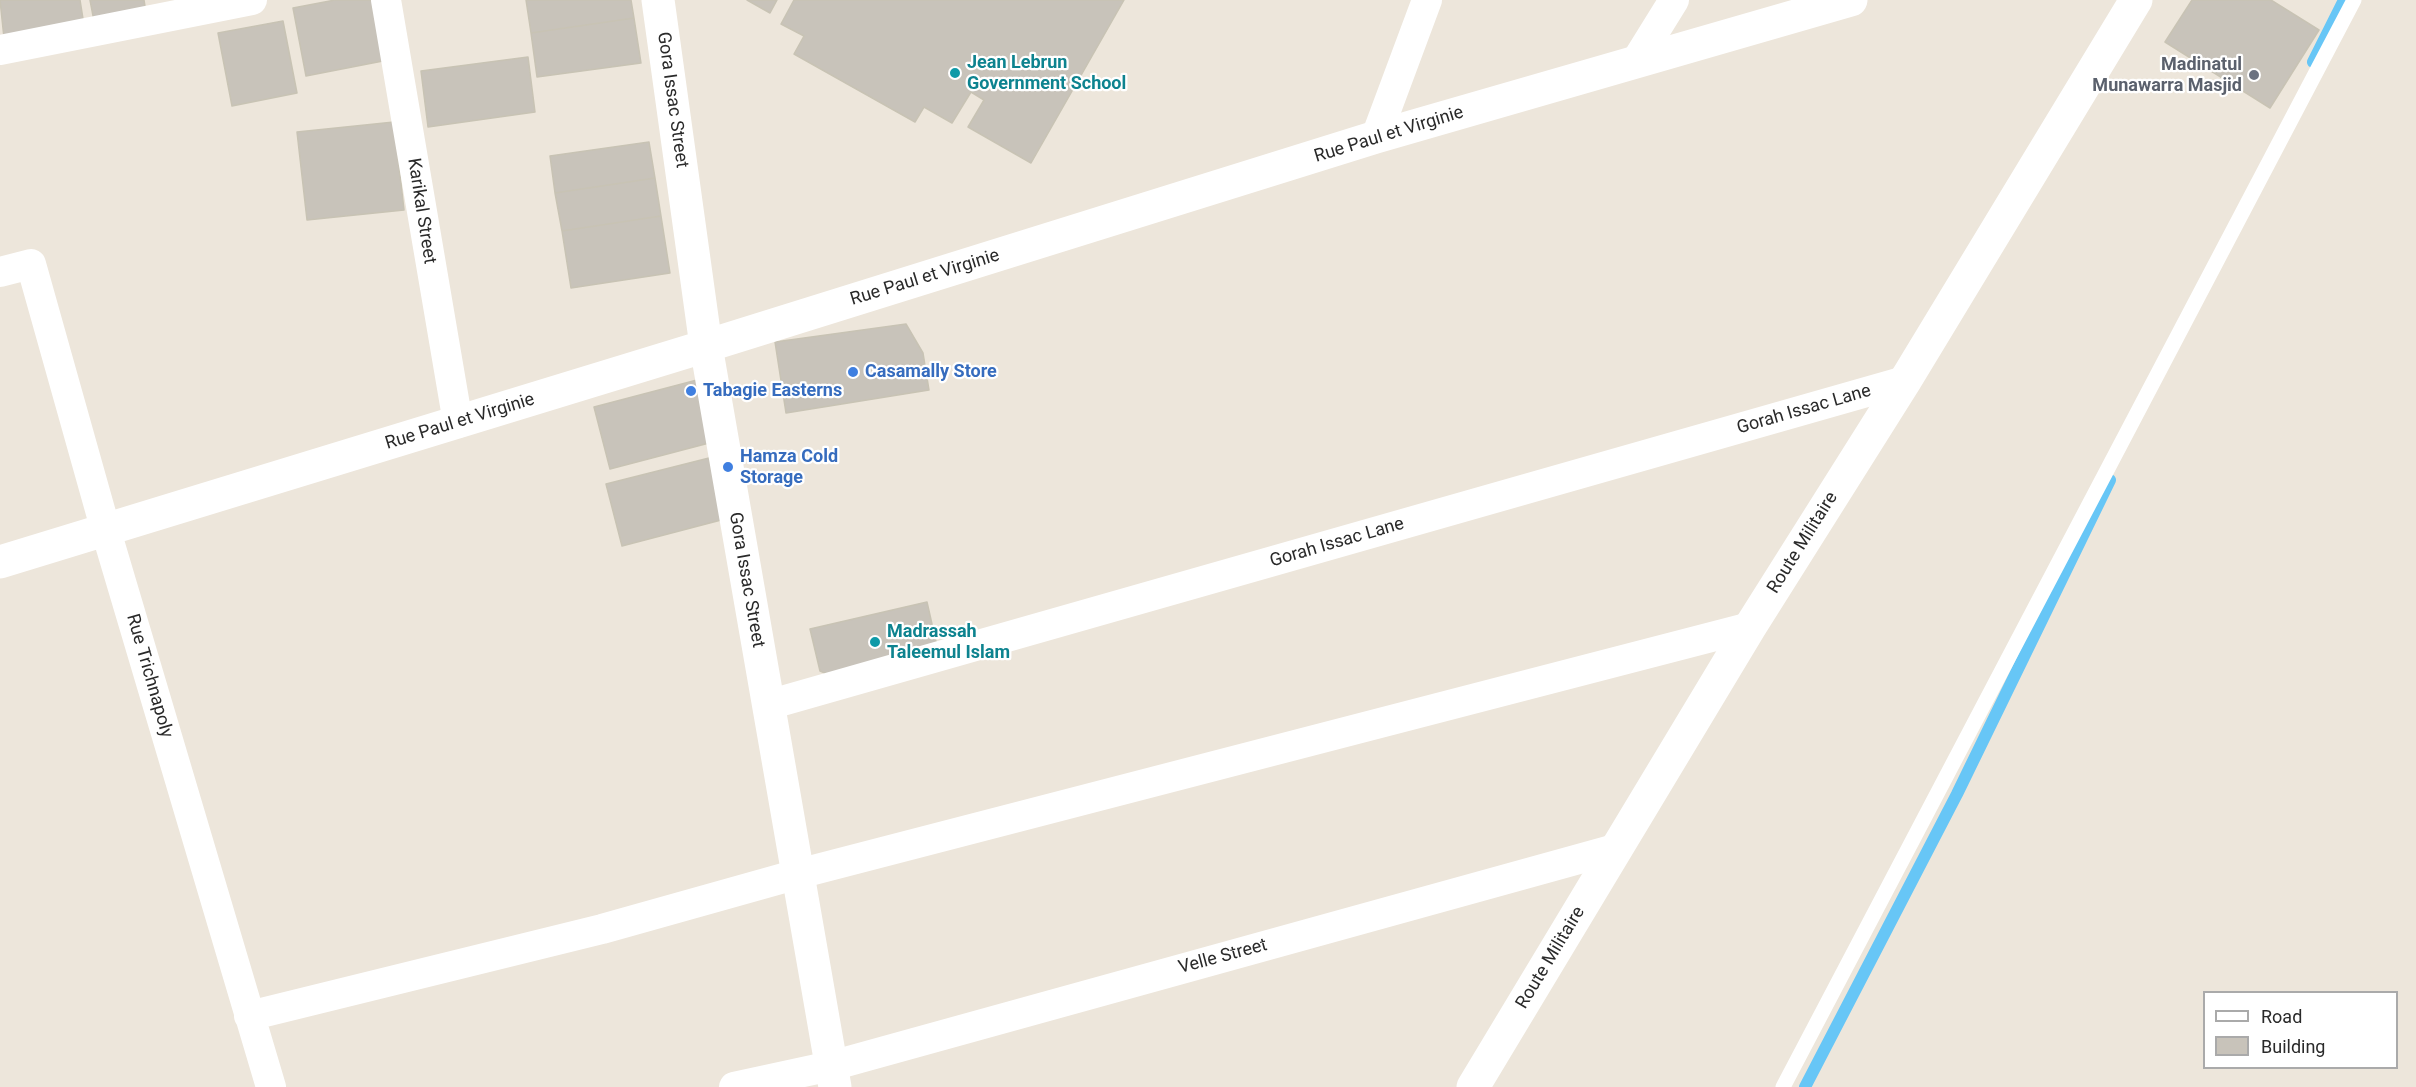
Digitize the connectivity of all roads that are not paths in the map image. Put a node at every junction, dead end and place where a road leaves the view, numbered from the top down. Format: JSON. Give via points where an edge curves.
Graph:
{"nodes":[{"id":1,"x":252,"y":0,"type":"edge"},
{"id":2,"x":386,"y":0,"type":"edge"},
{"id":3,"x":658,"y":0,"type":"edge"},
{"id":4,"x":1426,"y":0,"type":"edge"},
{"id":5,"x":1674,"y":0,"type":"edge"},
{"id":6,"x":1851,"y":0,"type":"edge"},
{"id":7,"x":2136,"y":0,"type":"edge"},
{"id":8,"x":2354,"y":0,"type":"edge"},
{"id":9,"x":0,"y":50,"type":"edge"},
{"id":10,"x":1635,"y":63,"type":"junction"},
{"id":11,"x":1376,"y":137,"type":"junction"},
{"id":12,"x":0,"y":272,"type":"edge"},
{"id":13,"x":706,"y":346,"type":"junction"},
{"id":14,"x":1905,"y":381,"type":"junction"},
{"id":15,"x":458,"y":423,"type":"junction"},
{"id":16,"x":106,"y":531,"type":"junction"},
{"id":17,"x":0,"y":562,"type":"edge"},
{"id":18,"x":1750,"y":627,"type":"junction"},
{"id":19,"x":768,"y":705,"type":"junction"},
{"id":20,"x":1616,"y":849,"type":"junction"},
{"id":21,"x":798,"y":874,"type":"junction"},
{"id":22,"x":249,"y":1016,"type":"junction"},
{"id":23,"x":833,"y":1076,"type":"edge"},
{"id":24,"x":271,"y":1087,"type":"edge"},
{"id":25,"x":734,"y":1087,"type":"edge"},
{"id":26,"x":1473,"y":1087,"type":"edge"},
{"id":27,"x":1783,"y":1087,"type":"edge"}],
"edges":[{"from":1,"to":9,"type":"street"},
{"from":2,"to":15,"type":"street","name":"Karikal Street"},
{"from":3,"to":13,"type":"street","name":"Gora Issac Street"},
{"from":4,"to":11,"type":"street"},
{"from":5,"to":10,"type":"street"},
{"from":6,"to":10,"type":"street","name":"Rue Paul et Virginie"},
{"from":7,"to":14,"type":"street","name":"Route Militaire"},
{"from":8,"to":27,"type":"lane"},
{"from":10,"to":11,"type":"street","name":"Rue Paul et Virginie"},
{"from":11,"to":13,"type":"street","name":"Rue Paul et Virginie"},
{"from":12,"to":16,"type":"street","name":"Rue Trichnapoly","via":[[31,264]]},
{"from":13,"to":15,"type":"street","name":"Rue Paul et Virginie"},
{"from":13,"to":19,"type":"street","name":"Gora Issac Street"},
{"from":14,"to":18,"type":"street","name":"Route Militaire"},
{"from":14,"to":19,"type":"street","name":"Gorah Issac Lane"},
{"from":15,"to":16,"type":"street","name":"Rue Paul et Virginie"},
{"from":16,"to":17,"type":"street","name":"Rue Paul et Virginie"},
{"from":16,"to":22,"type":"street","name":"Rue Trichnapoly"},
{"from":18,"to":20,"type":"street","name":"Route Militaire"},
{"from":18,"to":21,"type":"street"},
{"from":19,"to":21,"type":"street","name":"Gora Issac Street"},
{"from":20,"to":23,"type":"street","name":"Velle Street"},
{"from":20,"to":26,"type":"street","name":"Route Militaire"},
{"from":21,"to":22,"type":"street","via":[[602,929]]},
{"from":21,"to":23,"type":"street","name":"Gora Issac Street"},
{"from":22,"to":24,"type":"street","name":"Rue Trichnapoly"},
{"from":23,"to":25,"type":"street","name":"Velle Street"}]}
